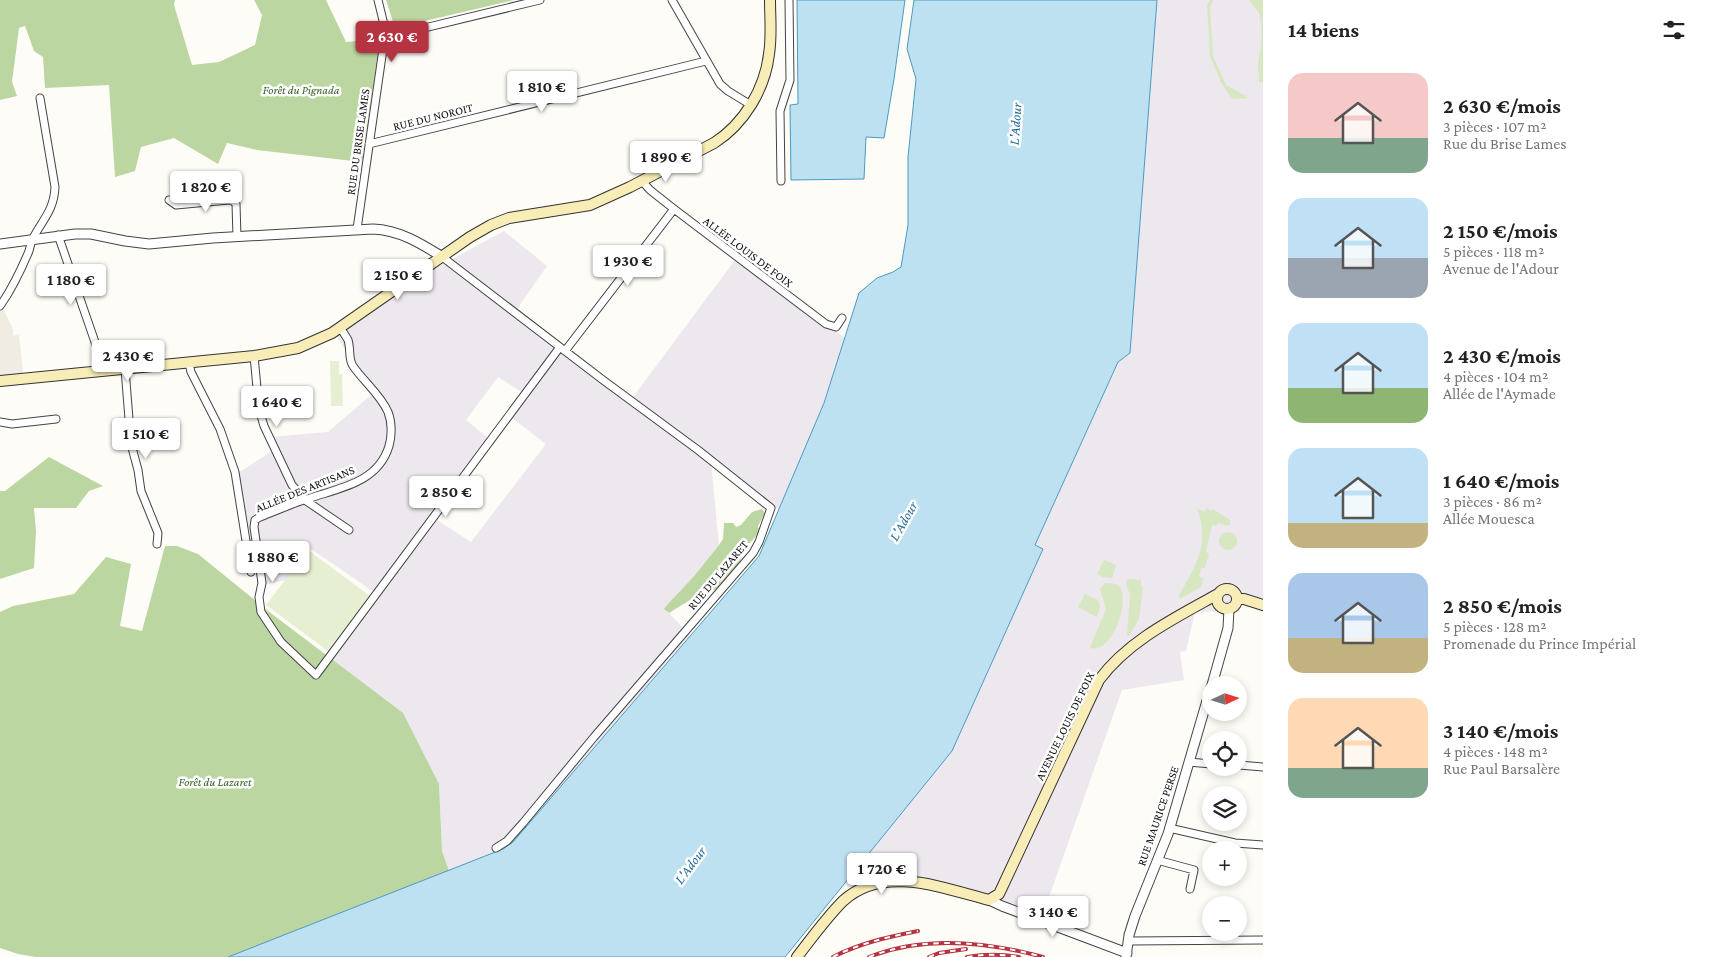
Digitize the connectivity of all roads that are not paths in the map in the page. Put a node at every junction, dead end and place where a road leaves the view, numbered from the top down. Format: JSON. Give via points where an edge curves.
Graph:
{"nodes":[{"id":1,"x":378,"y":0,"type":"edge"},
{"id":2,"x":540,"y":0,"type":"edge"},
{"id":3,"x":672,"y":0,"type":"edge"},
{"id":4,"x":770,"y":0,"type":"edge"},
{"id":5,"x":790,"y":0,"type":"edge"},
{"id":6,"x":387,"y":37,"type":"junction"},
{"id":7,"x":706,"y":61,"type":"junction"},
{"id":8,"x":40,"y":98,"type":"dead end"},
{"id":9,"x":751,"y":105,"type":"junction"},
{"id":10,"x":369,"y":144,"type":"junction"},
{"id":11,"x":642,"y":181,"type":"junction"},
{"id":12,"x":781,"y":181,"type":"dead end"},
{"id":13,"x":169,"y":200,"type":"dead end"},
{"id":14,"x":674,"y":209,"type":"junction"},
{"id":15,"x":357,"y":230,"type":"junction"},
{"id":16,"x":58,"y":235,"type":"junction"},
{"id":17,"x":237,"y":236,"type":"junction"},
{"id":18,"x":32,"y":239,"type":"junction"},
{"id":19,"x":0,"y":244,"type":"edge"},
{"id":20,"x":441,"y":256,"type":"junction"},
{"id":21,"x":0,"y":306,"type":"edge"},
{"id":22,"x":842,"y":318,"type":"dead end"},
{"id":23,"x":340,"y":327,"type":"junction"},
{"id":24,"x":562,"y":349,"type":"junction"},
{"id":25,"x":254,"y":356,"type":"junction"},
{"id":26,"x":189,"y":363,"type":"junction"},
{"id":27,"x":125,"y":369,"type":"junction"},
{"id":28,"x":105,"y":371,"type":"junction"},
{"id":29,"x":0,"y":381,"type":"edge"},
{"id":30,"x":56,"y":419,"type":"dead end"},
{"id":31,"x":0,"y":422,"type":"edge"},
{"id":32,"x":305,"y":500,"type":"junction"},
{"id":33,"x":349,"y":530,"type":"dead end"},
{"id":34,"x":157,"y":544,"type":"dead end"},
{"id":35,"x":251,"y":572,"type":"dead end"},
{"id":36,"x":1214,"y":598,"type":"junction"},
{"id":37,"x":1237,"y":599,"type":"junction"},
{"id":38,"x":1263,"y":605,"type":"edge"},
{"id":39,"x":1229,"y":609,"type":"junction"},
{"id":40,"x":1215,"y":676,"type":"edge"},
{"id":41,"x":1202,"y":719,"type":"edge"},
{"id":42,"x":1189,"y":762,"type":"junction"},
{"id":43,"x":1202,"y":763,"type":"edge"},
{"id":44,"x":1247,"y":766,"type":"edge"},
{"id":45,"x":1263,"y":767,"type":"edge"},
{"id":46,"x":1169,"y":828,"type":"junction"},
{"id":47,"x":1263,"y":845,"type":"edge"},
{"id":48,"x":496,"y":848,"type":"dead end"},
{"id":49,"x":1157,"y":860,"type":"junction"},
{"id":50,"x":1190,"y":889,"type":"dead end"},
{"id":51,"x":988,"y":900,"type":"junction"},
{"id":52,"x":1263,"y":940,"type":"edge"},
{"id":53,"x":1129,"y":941,"type":"junction"},
{"id":54,"x":1126,"y":955,"type":"edge"},
{"id":55,"x":796,"y":957,"type":"edge"}],
"edges":[{"from":1,"to":6,"type":"street"},
{"from":2,"to":6,"type":"street"},
{"from":3,"to":7,"type":"street"},
{"from":4,"to":9,"type":"main road","via":[[768,60]]},
{"from":5,"to":12,"type":"street","via":[[790,80],[780,111]]},
{"from":6,"to":10,"type":"street","name":"RUE DU BRISE LAMES"},
{"from":7,"to":9,"type":"street","via":[[720,84]]},
{"from":7,"to":10,"type":"street","name":"RUE DU NOROIT"},
{"from":8,"to":18,"type":"street","via":[[55,187],[51,208]]},
{"from":9,"to":11,"type":"main road","via":[[723,138]]},
{"from":10,"to":15,"type":"street","name":"RUE DU BRISE LAMES"},
{"from":11,"to":14,"type":"street","name":"ALLÉE LOUIS DE FOIX"},
{"from":11,"to":20,"type":"main road","via":[[590,205],[502,220]]},
{"from":13,"to":17,"type":"street","via":[[176,205],[233,200],[236,204]]},
{"from":14,"to":22,"type":"street","name":"ALLÉE LOUIS DE FOIX","via":[[826,324],[836,328]]},
{"from":14,"to":24,"type":"street"},
{"from":15,"to":17,"type":"street"},
{"from":15,"to":20,"type":"street","via":[[395,232]]},
{"from":16,"to":17,"type":"street","via":[[90,234],[149,244]]},
{"from":16,"to":18,"type":"street"},
{"from":16,"to":28,"type":"street"},
{"from":18,"to":19,"type":"street"},
{"from":18,"to":21,"type":"street","via":[[30,249]]},
{"from":20,"to":23,"type":"main road"},
{"from":20,"to":24,"type":"street","name":"RUE DU LAZARET"},
{"from":23,"to":25,"type":"main road","via":[[308,345]]},
{"from":23,"to":32,"type":"street","name":"ALLÉE DES ARTISANS","via":[[348,340],[352,366],[379,397],[388,413],[391,441],[385,457],[372,473],[352,484]]},
{"from":24,"to":32,"type":"street","name":"ALLÉE DES ARTISANS","via":[[316,675],[281,642],[262,612],[259,597],[262,583],[254,527],[255,520],[260,517]]},
{"from":24,"to":48,"type":"street","name":"RUE DU LAZARET","via":[[771,508],[753,553],[523,823]]},
{"from":25,"to":26,"type":"main road"},
{"from":25,"to":32,"type":"street","via":[[259,409],[264,426],[292,485]]},
{"from":26,"to":27,"type":"main road"},
{"from":26,"to":35,"type":"street","via":[[220,428],[236,472]]},
{"from":27,"to":28,"type":"main road"},
{"from":27,"to":34,"type":"street","via":[[131,444],[140,491],[158,533]]},
{"from":28,"to":29,"type":"main road"},
{"from":30,"to":31,"type":"street","via":[[12,424]]},
{"from":32,"to":33,"type":"street"},
{"from":36,"to":37,"type":"main road","via":[[1223,590],[1230,590]]},
{"from":36,"to":39,"type":"main road","via":[[1223,609]]},
{"from":36,"to":51,"type":"main road","name":"AVENUE LOUIS DE FOIX","via":[[1171,619],[1125,651],[1098,680],[1001,890]]},
{"from":37,"to":38,"type":"main road"},
{"from":37,"to":39,"type":"main road","via":[[1235,606]]},
{"from":39,"to":40,"type":"street","name":"RUE MAURICE PERSE","via":[[1228,628]]},
{"from":41,"to":42,"type":"street","name":"RUE MAURICE PERSE"},
{"from":42,"to":43,"type":"street"},
{"from":42,"to":46,"type":"street","name":"RUE MAURICE PERSE"},
{"from":44,"to":45,"type":"street"},
{"from":46,"to":47,"type":"street","via":[[1235,843]]},
{"from":46,"to":49,"type":"street","name":"RUE MAURICE PERSE"},
{"from":49,"to":50,"type":"street","via":[[1194,870]]},
{"from":49,"to":53,"type":"street","name":"RUE MAURICE PERSE"},
{"from":51,"to":54,"type":"street"},
{"from":51,"to":55,"type":"main road","via":[[920,883],[872,884],[844,900]]},
{"from":52,"to":53,"type":"street"},
{"from":53,"to":54,"type":"street","name":"RUE MAURICE PERSE"}]}
